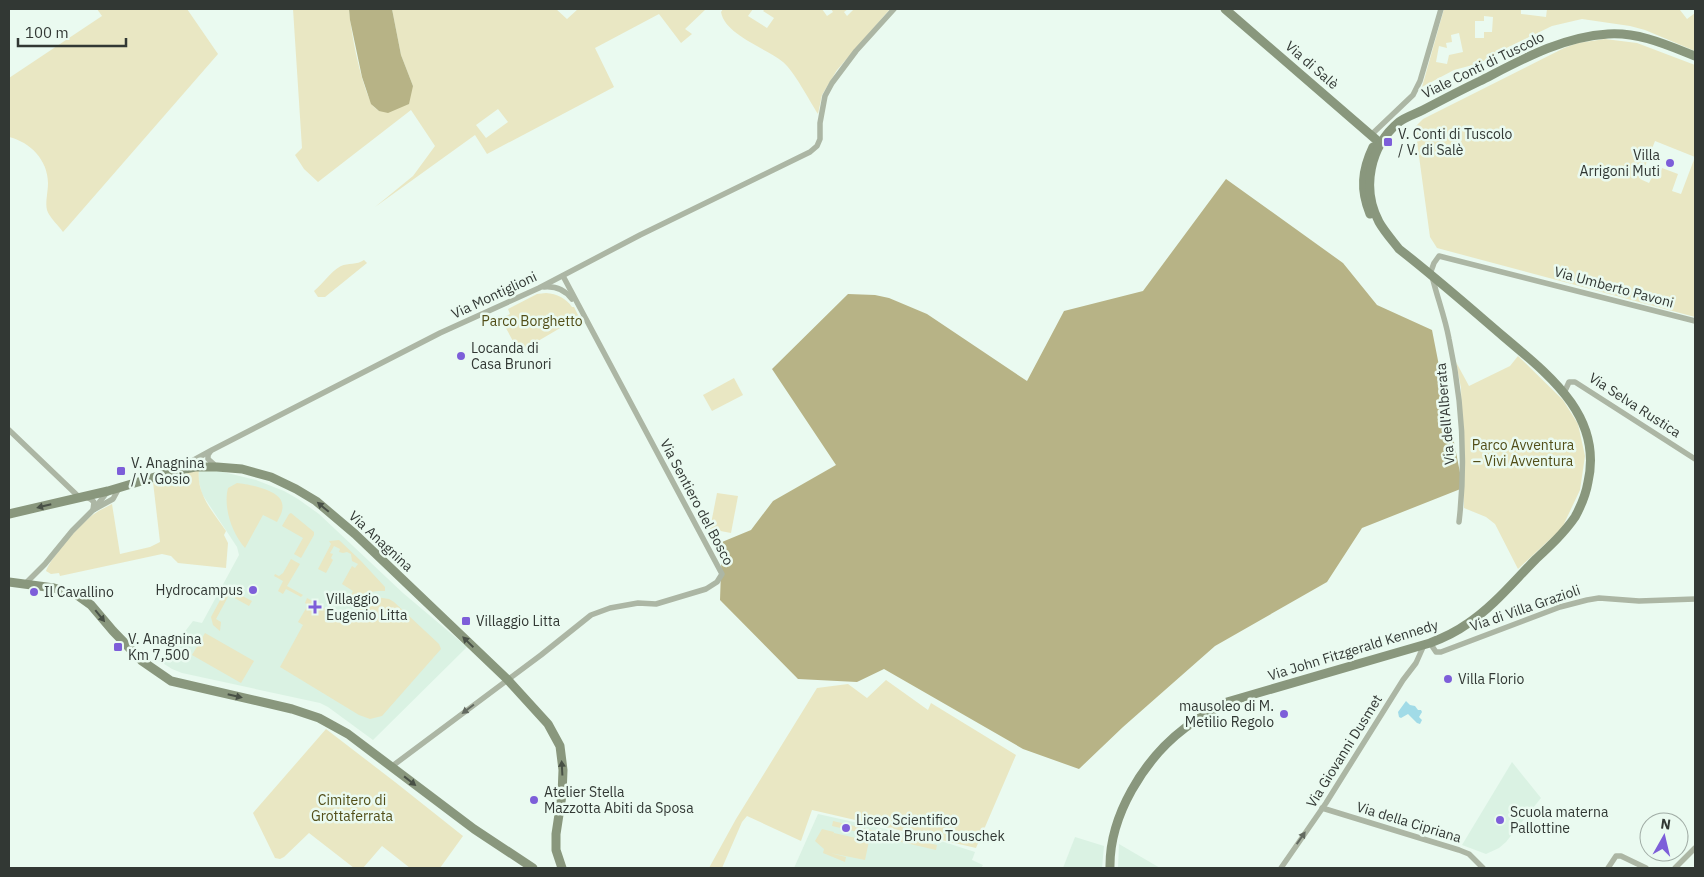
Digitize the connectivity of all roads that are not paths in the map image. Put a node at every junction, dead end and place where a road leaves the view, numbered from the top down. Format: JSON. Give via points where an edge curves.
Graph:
{"nodes":[{"id":1,"x":894,"y":9,"type":"edge"},
{"id":2,"x":1225,"y":9,"type":"edge"},
{"id":3,"x":1441,"y":9,"type":"edge"},
{"id":4,"x":1695,"y":56,"type":"edge"},
{"id":5,"x":1376,"y":139,"type":"junction"},
{"id":6,"x":1431,"y":274,"type":"junction"},
{"id":7,"x":563,"y":276,"type":"junction"},
{"id":8,"x":539,"y":288,"type":"junction"},
{"id":9,"x":579,"y":306,"type":"junction"},
{"id":10,"x":1695,"y":321,"type":"edge"},
{"id":11,"x":1564,"y":393,"type":"junction"},
{"id":12,"x":9,"y":430,"type":"edge"},
{"id":13,"x":212,"y":450,"type":"junction"},
{"id":14,"x":1695,"y":459,"type":"edge"},
{"id":15,"x":217,"y":467,"type":"junction"},
{"id":16,"x":175,"y":471,"type":"junction"},
{"id":17,"x":119,"y":488,"type":"junction"},
{"id":18,"x":108,"y":491,"type":"junction"},
{"id":19,"x":79,"y":497,"type":"junction"},
{"id":20,"x":93,"y":510,"type":"junction"},
{"id":21,"x":9,"y":514,"type":"edge"},
{"id":22,"x":1459,"y":522,"type":"dead end"},
{"id":23,"x":9,"y":582,"type":"edge"},
{"id":24,"x":25,"y":584,"type":"junction"},
{"id":25,"x":1695,"y":599,"type":"edge"},
{"id":26,"x":1427,"y":644,"type":"junction"},
{"id":27,"x":507,"y":679,"type":"junction"},
{"id":28,"x":391,"y":767,"type":"junction"},
{"id":29,"x":1322,"y":808,"type":"junction"},
{"id":30,"x":1695,"y":848,"type":"edge"},
{"id":31,"x":533,"y":868,"type":"edge"},
{"id":32,"x":562,"y":868,"type":"edge"},
{"id":33,"x":1110,"y":868,"type":"edge"},
{"id":34,"x":1281,"y":868,"type":"edge"},
{"id":35,"x":1483,"y":868,"type":"edge"},
{"id":36,"x":1608,"y":868,"type":"edge"},
{"id":37,"x":1646,"y":868,"type":"edge"},
{"id":38,"x":1675,"y":868,"type":"edge"}],
"edges":[{"from":1,"to":7,"type":"street","name":"Via Montiglioni","via":[[850,58],[825,96],[818,146]]},
{"from":2,"to":5,"type":"main road","name":"Via di Salè"},
{"from":3,"to":5,"type":"street","via":[[1420,81],[1413,95]]},
{"from":4,"to":5,"type":"main road","name":"Viale Conti di Tuscolo","via":[[1635,36],[1608,34],[1572,40],[1535,53],[1400,122]]},
{"from":5,"to":6,"type":"main road","name":"Via John Fitzgerald Kennedy","via":[[1365,164],[1362,186],[1374,225],[1386,240]]},
{"from":6,"to":10,"type":"street","name":"Via Umberto Pavoni","via":[[1440,256]]},
{"from":6,"to":11,"type":"main road","name":"Via John Fitzgerald Kennedy","via":[[1513,344]]},
{"from":6,"to":22,"type":"street","name":"Via dell'Alberata","via":[[1458,386],[1463,454]]},
{"from":7,"to":8,"type":"street","name":"Via Montiglioni"},
{"from":7,"to":9,"type":"street","name":"Via Sentiero del Bosco"},
{"from":8,"to":9,"type":"street","name":"Via Sentiero del Bosco","via":[[552,286],[566,292]]},
{"from":8,"to":13,"type":"street","name":"Via Montiglioni","via":[[440,333]]},
{"from":9,"to":27,"type":"street","name":"Via Sentiero del Bosco","via":[[722,574],[706,590],[656,604],[610,608],[591,616]]},
{"from":11,"to":14,"type":"street","name":"Via Selva Rustica","via":[[1569,382],[1577,383]]},
{"from":11,"to":26,"type":"main road","name":"Via John Fitzgerald Kennedy","via":[[1578,412],[1591,446],[1592,461],[1586,490],[1575,517],[1488,607],[1462,628]]},
{"from":12,"to":19,"type":"street"},
{"from":13,"to":15,"type":"street","via":[[208,459]]},
{"from":13,"to":16,"type":"street","name":"Via Montiglioni"},
{"from":15,"to":16,"type":"main road","name":"Via Anagnina"},
{"from":27,"to":15,"type":"main road","name":"Via Anagnina","one_way":true,"via":[[316,501],[271,477],[242,469]]},
{"from":16,"to":17,"type":"main road","name":"Via Anagnina"},
{"from":17,"to":18,"type":"main road","name":"Via Anagnina"},
{"from":17,"to":20,"type":"street","via":[[111,501]]},
{"from":18,"to":19,"type":"main road","name":"Via Anagnina"},
{"from":18,"to":20,"type":"street"},
{"from":19,"to":20,"type":"street","via":[[94,502]]},
{"from":19,"to":21,"type":"main road","name":"Via Anagnina","one_way":true},
{"from":20,"to":24,"type":"street"},
{"from":23,"to":24,"type":"main road"},
{"from":24,"to":28,"type":"main road","one_way":true,"via":[[77,595],[91,605],[142,661],[171,681],[319,718],[348,734]]},
{"from":25,"to":26,"type":"street","name":"Via di Villa Grazioli","via":[[1587,600],[1550,610],[1441,652]]},
{"from":26,"to":29,"type":"street","name":"Via Giovanni Dusmet"},
{"from":26,"to":33,"type":"main road","name":"Via John Fitzgerald Kennedy","via":[[1227,702],[1208,712],[1158,753],[1132,788],[1115,828]]},
{"from":27,"to":28,"type":"street","name":"Via Sentiero del Bosco","one_way":true},
{"from":32,"to":27,"type":"main road","name":"Via Anagnina","one_way":true,"via":[[556,850],[563,770],[560,746],[548,724]]},
{"from":28,"to":31,"type":"main road","one_way":true},
{"from":34,"to":29,"type":"street","name":"Via Giovanni Dusmet","one_way":true},
{"from":29,"to":35,"type":"street","name":"Via della Cipriana","via":[[1459,850],[1469,854]]},
{"from":30,"to":38,"type":"street"},
{"from":36,"to":37,"type":"street","via":[[1616,856]]}]}
